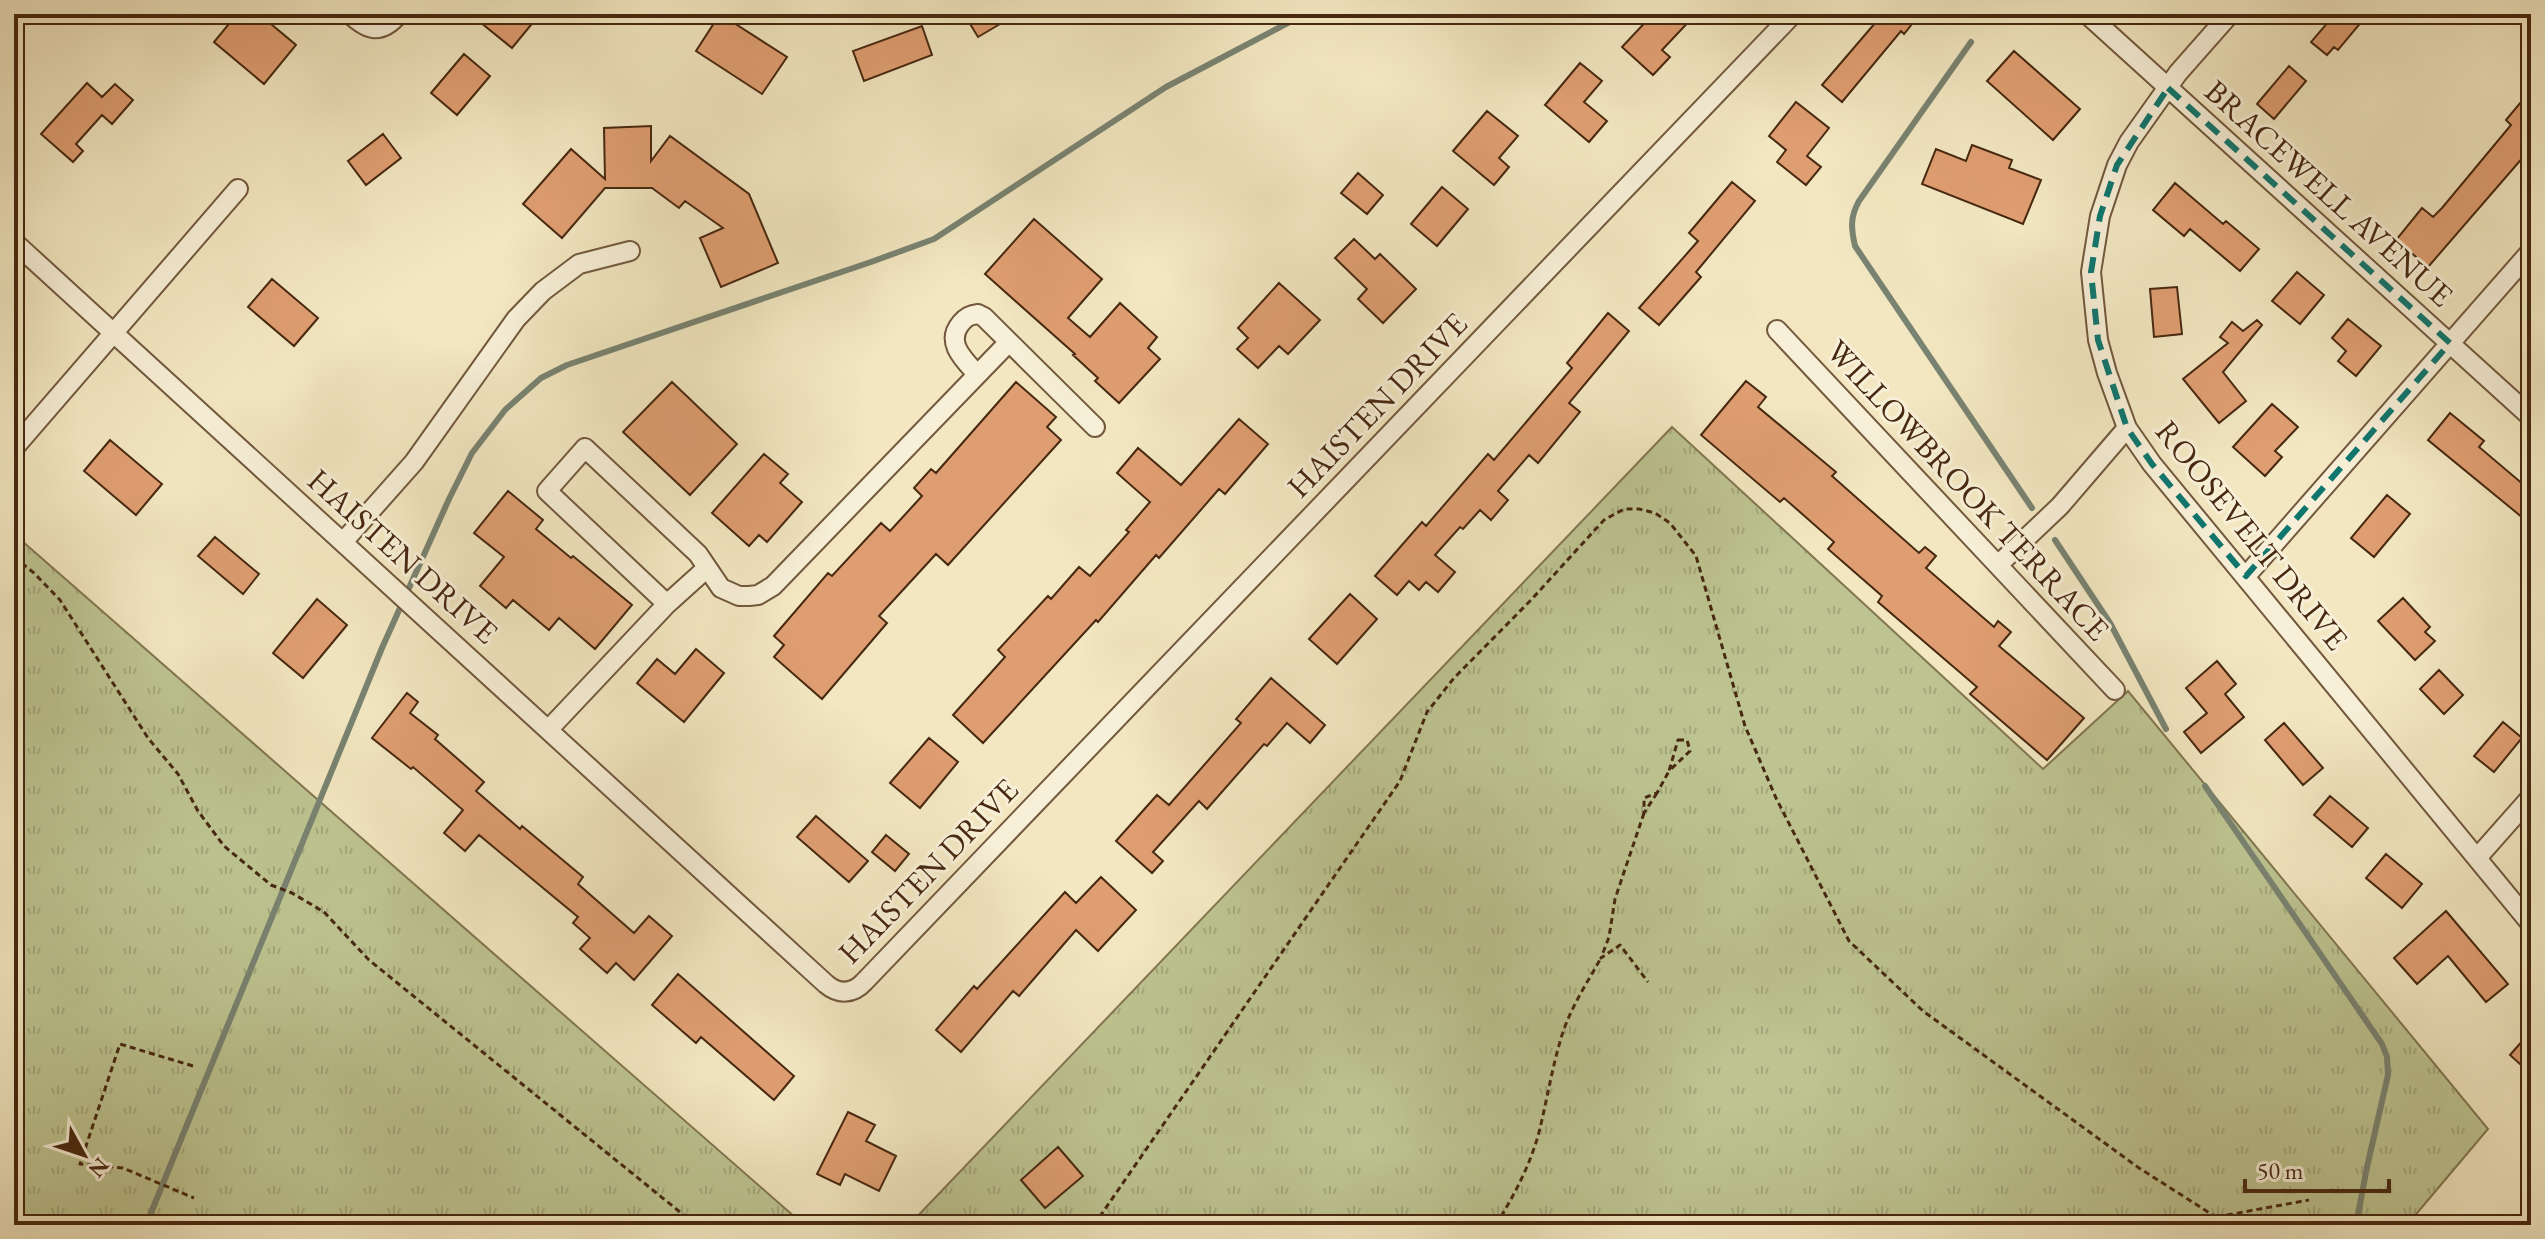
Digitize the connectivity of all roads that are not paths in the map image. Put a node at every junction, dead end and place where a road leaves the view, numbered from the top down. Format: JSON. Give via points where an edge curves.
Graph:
{"nodes":[{"id":1,"x":350,"y":14,"type":"edge"},
{"id":2,"x":399,"y":14,"type":"edge"},
{"id":3,"x":1793,"y":14,"type":"edge"},
{"id":4,"x":2087,"y":14,"type":"edge"},
{"id":5,"x":2230,"y":14,"type":"edge"},
{"id":6,"x":2168,"y":88,"type":"junction"},
{"id":7,"x":238,"y":189,"type":"dead end"},
{"id":8,"x":14,"y":242,"type":"edge"},
{"id":9,"x":630,"y":251,"type":"dead end"},
{"id":10,"x":2531,"y":251,"type":"edge"},
{"id":11,"x":1777,"y":330,"type":"dead end"},
{"id":12,"x":114,"y":333,"type":"junction"},
{"id":13,"x":1009,"y":342,"type":"junction"},
{"id":14,"x":2450,"y":343,"type":"junction"},
{"id":15,"x":976,"y":373,"type":"junction"},
{"id":16,"x":2531,"y":417,"type":"edge"},
{"id":17,"x":1095,"y":427,"type":"dead end"},
{"id":18,"x":2127,"y":428,"type":"junction"},
{"id":19,"x":14,"y":448,"type":"edge"},
{"id":20,"x":343,"y":542,"type":"junction"},
{"id":21,"x":1998,"y":565,"type":"junction"},
{"id":22,"x":707,"y":568,"type":"junction"},
{"id":23,"x":2246,"y":576,"type":"junction"},
{"id":24,"x":667,"y":604,"type":"junction"},
{"id":25,"x":2115,"y":690,"type":"dead end"},
{"id":26,"x":549,"y":729,"type":"junction"},
{"id":27,"x":2531,"y":797,"type":"edge"},
{"id":28,"x":2477,"y":858,"type":"junction"},
{"id":29,"x":2531,"y":924,"type":"edge"}],
"edges":[{"from":1,"to":2,"type":"street","via":[[361,25],[377,29]]},
{"from":3,"to":26,"type":"street","name":"HAISTEN DRIVE","via":[[859,988],[831,988]]},
{"from":4,"to":6,"type":"street","name":"BRACEWELL AVENUE"},
{"from":5,"to":6,"type":"street","name":"ROOSEVELT DRIVE"},
{"from":6,"to":14,"type":"street","name":"BRACEWELL AVENUE"},
{"from":6,"to":18,"type":"street","name":"ROOSEVELT DRIVE","via":[[2117,165],[2100,216],[2091,272],[2098,340]]},
{"from":7,"to":12,"type":"street"},
{"from":8,"to":12,"type":"street","name":"HAISTEN DRIVE"},
{"from":9,"to":20,"type":"street","via":[[579,264],[543,291],[516,319],[414,462]]},
{"from":10,"to":14,"type":"street"},
{"from":11,"to":21,"type":"street","name":"WILLOWBROOK TERRACE"},
{"from":12,"to":19,"type":"street"},
{"from":12,"to":20,"type":"street","name":"HAISTEN DRIVE"},
{"from":13,"to":15,"type":"street"},
{"from":13,"to":15,"type":"street","via":[[984,317],[964,319],[954,343]]},
{"from":13,"to":17,"type":"street"},
{"from":14,"to":16,"type":"street","name":"BRACEWELL AVENUE"},
{"from":14,"to":23,"type":"street"},
{"from":15,"to":22,"type":"street","via":[[773,586],[758,595],[739,596],[721,588]]},
{"from":18,"to":21,"type":"street","via":[[2060,506]]},
{"from":18,"to":23,"type":"street","name":"ROOSEVELT DRIVE"},
{"from":20,"to":26,"type":"street","name":"HAISTEN DRIVE"},
{"from":21,"to":25,"type":"street","name":"WILLOWBROOK TERRACE"},
{"from":22,"to":24,"type":"street"},
{"from":22,"to":24,"type":"street","via":[[585,448],[547,491]]},
{"from":23,"to":28,"type":"street","name":"ROOSEVELT DRIVE"},
{"from":24,"to":26,"type":"street"},
{"from":27,"to":28,"type":"street"},
{"from":28,"to":29,"type":"street","name":"ROOSEVELT DRIVE"}]}
